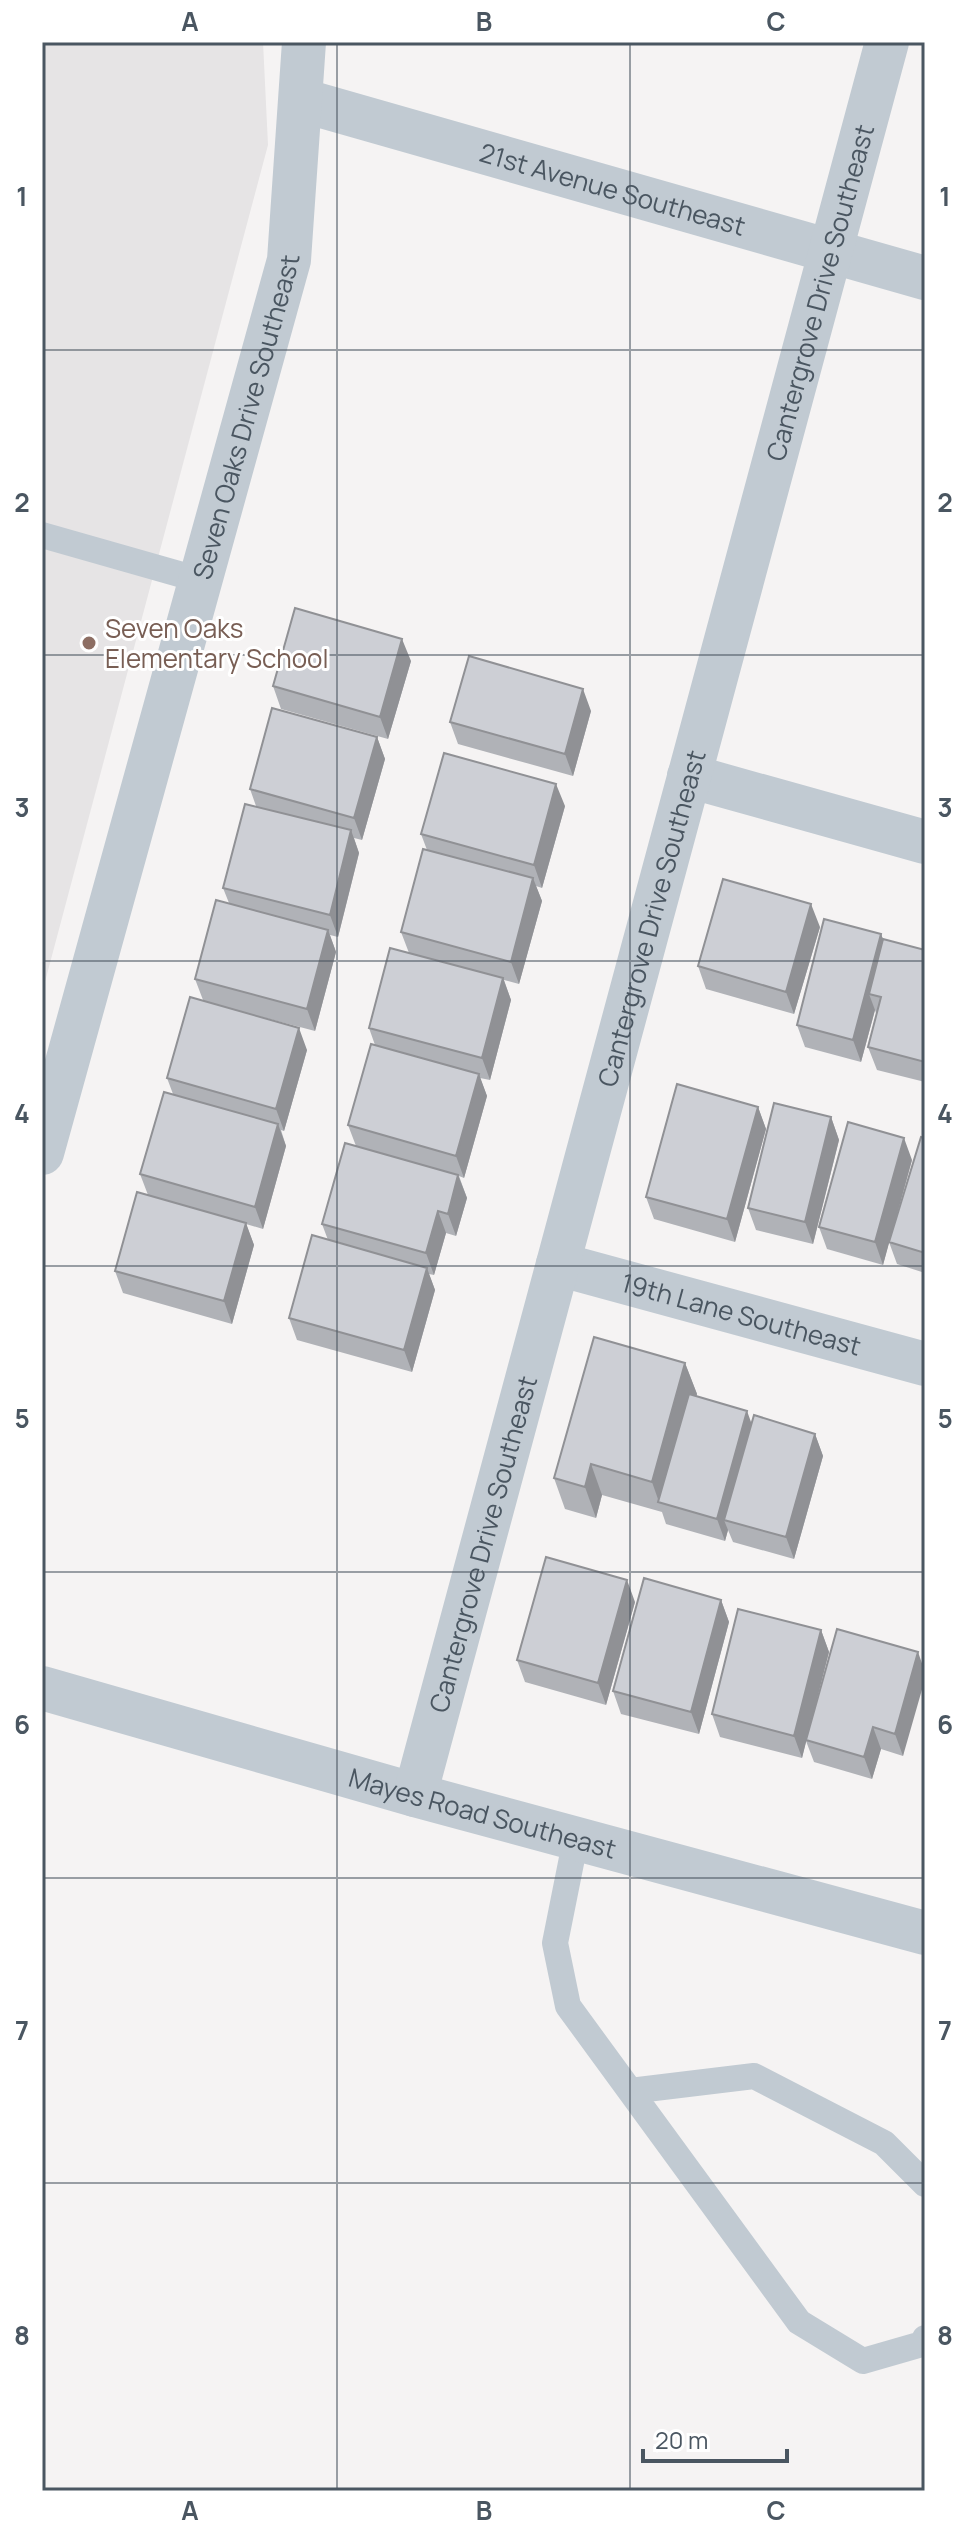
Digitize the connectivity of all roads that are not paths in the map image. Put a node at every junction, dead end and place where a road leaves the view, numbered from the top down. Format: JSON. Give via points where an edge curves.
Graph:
{"nodes":[{"id":1,"x":304,"y":42,"type":"edge"},
{"id":2,"x":887,"y":42,"type":"edge"},
{"id":3,"x":301,"y":100,"type":"junction"},
{"id":4,"x":831,"y":252,"type":"junction"},
{"id":5,"x":925,"y":278,"type":"edge"},
{"id":6,"x":42,"y":535,"type":"edge"},
{"id":7,"x":200,"y":580,"type":"junction"},
{"id":8,"x":689,"y":776,"type":"junction"},
{"id":9,"x":925,"y":842,"type":"edge"},
{"id":10,"x":55,"y":1058,"type":"edge"},
{"id":11,"x":42,"y":1153,"type":"edge"},
{"id":12,"x":558,"y":1264,"type":"junction"},
{"id":13,"x":925,"y":1364,"type":"edge"},
{"id":14,"x":42,"y":1688,"type":"edge"},
{"id":15,"x":415,"y":1795,"type":"junction"},
{"id":16,"x":576,"y":1838,"type":"junction"},
{"id":17,"x":925,"y":1933,"type":"edge"},
{"id":18,"x":630,"y":2091,"type":"junction"},
{"id":19,"x":925,"y":2184,"type":"edge"},
{"id":20,"x":925,"y":2338,"type":"edge"}],
"edges":[{"from":1,"to":3,"type":"street","name":"Seven Oaks Drive Southeast"},
{"from":2,"to":4,"type":"street","name":"Cantergrove Drive Southeast"},
{"from":3,"to":4,"type":"street","name":"21st Avenue Southeast"},
{"from":3,"to":7,"type":"street","name":"Seven Oaks Drive Southeast","via":[[289,260]]},
{"from":4,"to":5,"type":"street","name":"21st Avenue Southeast"},
{"from":4,"to":8,"type":"street","name":"Cantergrove Drive Southeast"},
{"from":6,"to":7,"type":"lane"},
{"from":7,"to":10,"type":"street","name":"Seven Oaks Drive Southeast"},
{"from":8,"to":9,"type":"street"},
{"from":8,"to":12,"type":"street","name":"Cantergrove Drive Southeast"},
{"from":10,"to":11,"type":"street","name":"Seven Oaks Drive Southeast"},
{"from":12,"to":13,"type":"street","name":"19th Lane Southeast"},
{"from":12,"to":15,"type":"street","name":"Cantergrove Drive Southeast"},
{"from":14,"to":15,"type":"street","name":"Mayes Road Southeast"},
{"from":15,"to":16,"type":"street","name":"Mayes Road Southeast"},
{"from":16,"to":17,"type":"street","name":"Mayes Road Southeast"},
{"from":16,"to":18,"type":"lane","via":[[555,1943],[568,2006]]},
{"from":18,"to":19,"type":"lane","via":[[754,2076],[884,2143]]},
{"from":18,"to":20,"type":"lane","via":[[799,2322],[863,2361],[922,2344]]}]}
